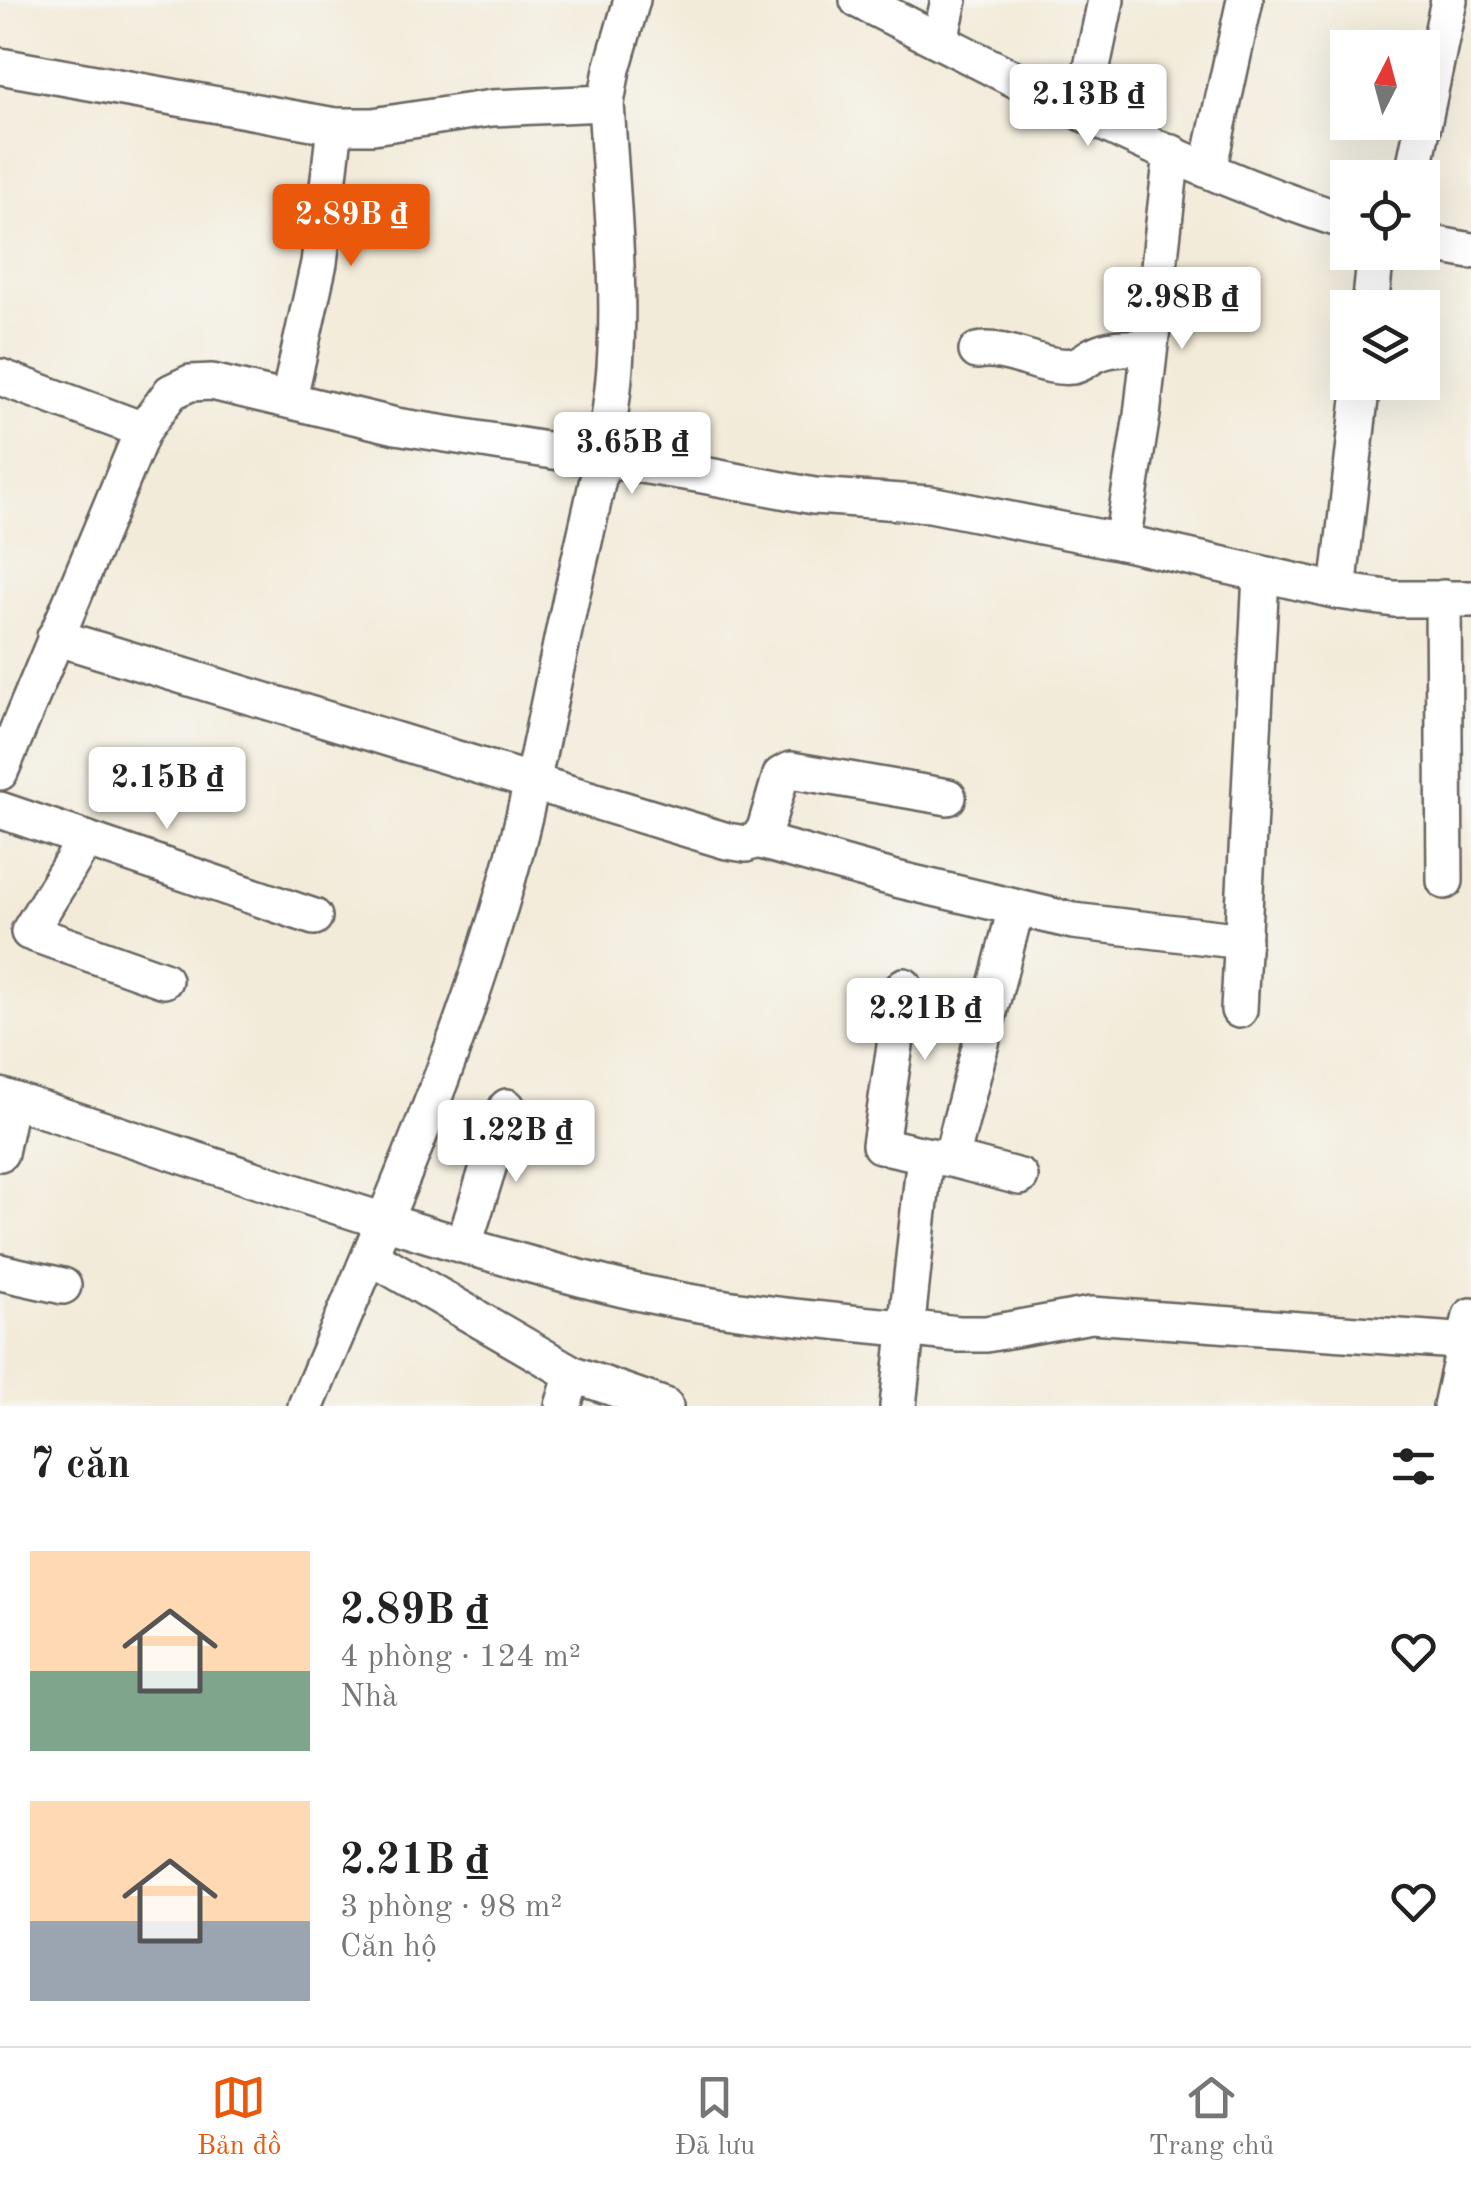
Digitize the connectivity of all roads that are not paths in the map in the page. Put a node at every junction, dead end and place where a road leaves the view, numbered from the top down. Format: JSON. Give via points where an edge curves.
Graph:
{"nodes":[{"id":1,"x":632,"y":0,"type":"edge"},
{"id":2,"x":858,"y":0,"type":"edge"},
{"id":3,"x":949,"y":0,"type":"edge"},
{"id":4,"x":1106,"y":0,"type":"edge"},
{"id":5,"x":1245,"y":0,"type":"edge"},
{"id":6,"x":1449,"y":0,"type":"edge"},
{"id":7,"x":940,"y":40,"type":"junction"},
{"id":8,"x":0,"y":66,"type":"edge"},
{"id":9,"x":606,"y":103,"type":"junction"},
{"id":10,"x":1083,"y":110,"type":"junction"},
{"id":11,"x":335,"y":126,"type":"junction"},
{"id":12,"x":1172,"y":154,"type":"junction"},
{"id":13,"x":1416,"y":160,"type":"edge"},
{"id":14,"x":1208,"y":170,"type":"junction"},
{"id":15,"x":1330,"y":216,"type":"edge"},
{"id":16,"x":1440,"y":245,"type":"edge"},
{"id":17,"x":1471,"y":251,"type":"edge"},
{"id":18,"x":1150,"y":348,"type":"junction"},
{"id":19,"x":977,"y":351,"type":"dead end"},
{"id":20,"x":0,"y":377,"type":"edge"},
{"id":21,"x":289,"y":398,"type":"junction"},
{"id":22,"x":1360,"y":400,"type":"edge"},
{"id":23,"x":144,"y":430,"type":"junction"},
{"id":24,"x":600,"y":460,"type":"junction"},
{"id":25,"x":1122,"y":542,"type":"junction"},
{"id":26,"x":1261,"y":576,"type":"junction"},
{"id":27,"x":1338,"y":591,"type":"junction"},
{"id":28,"x":1457,"y":599,"type":"edge"},
{"id":29,"x":55,"y":638,"type":"junction"},
{"id":30,"x":0,"y":772,"type":"edge"},
{"id":31,"x":531,"y":781,"type":"junction"},
{"id":32,"x":948,"y":797,"type":"dead end"},
{"id":33,"x":0,"y":810,"type":"edge"},
{"id":34,"x":86,"y":839,"type":"junction"},
{"id":35,"x":758,"y":840,"type":"junction"},
{"id":36,"x":1445,"y":881,"type":"dead end"},
{"id":37,"x":1016,"y":908,"type":"junction"},
{"id":38,"x":314,"y":916,"type":"dead end"},
{"id":39,"x":1243,"y":941,"type":"junction"},
{"id":40,"x":164,"y":980,"type":"dead end"},
{"id":41,"x":904,"y":986,"type":"dead end"},
{"id":42,"x":1239,"y":1010,"type":"dead end"},
{"id":43,"x":6,"y":1098,"type":"edge"},
{"id":44,"x":507,"y":1107,"type":"dead end"},
{"id":45,"x":0,"y":1153,"type":"edge"},
{"id":46,"x":938,"y":1157,"type":"junction"},
{"id":47,"x":1020,"y":1176,"type":"dead end"},
{"id":48,"x":386,"y":1221,"type":"junction"},
{"id":49,"x":464,"y":1244,"type":"junction"},
{"id":50,"x":370,"y":1256,"type":"junction"},
{"id":51,"x":0,"y":1272,"type":"edge"},
{"id":52,"x":63,"y":1286,"type":"dead end"},
{"id":53,"x":904,"y":1328,"type":"junction"},
{"id":54,"x":1469,"y":1333,"type":"edge"},
{"id":55,"x":568,"y":1390,"type":"edge"},
{"id":56,"x":306,"y":1406,"type":"edge"},
{"id":57,"x":664,"y":1406,"type":"edge"},
{"id":58,"x":898,"y":1406,"type":"edge"},
{"id":59,"x":1451,"y":1406,"type":"edge"}],
"edges":[{"from":1,"to":9,"type":"street"},
{"from":2,"to":7,"type":"street"},
{"from":3,"to":7,"type":"street"},
{"from":4,"to":10,"type":"street"},
{"from":5,"to":14,"type":"street"},
{"from":6,"to":13,"type":"street"},
{"from":7,"to":10,"type":"street"},
{"from":8,"to":11,"type":"street"},
{"from":9,"to":11,"type":"street"},
{"from":9,"to":24,"type":"street","via":[[617,318]]},
{"from":10,"to":12,"type":"street"},
{"from":11,"to":21,"type":"street","via":[[319,263]]},
{"from":12,"to":14,"type":"street"},
{"from":12,"to":18,"type":"street"},
{"from":14,"to":15,"type":"street"},
{"from":16,"to":17,"type":"street"},
{"from":18,"to":19,"type":"street","via":[[1118,348],[1068,367]]},
{"from":18,"to":25,"type":"street"},
{"from":20,"to":23,"type":"street"},
{"from":21,"to":23,"type":"street","via":[[190,382],[172,392]]},
{"from":21,"to":24,"type":"street","via":[[396,426]]},
{"from":22,"to":27,"type":"street"},
{"from":23,"to":29,"type":"street"},
{"from":24,"to":25,"type":"street","via":[[814,496],[930,504]]},
{"from":24,"to":31,"type":"street"},
{"from":25,"to":26,"type":"street"},
{"from":26,"to":27,"type":"street"},
{"from":26,"to":39,"type":"street"},
{"from":27,"to":28,"type":"street"},
{"from":28,"to":36,"type":"street"},
{"from":29,"to":30,"type":"street"},
{"from":29,"to":31,"type":"street"},
{"from":31,"to":35,"type":"street","via":[[727,841]]},
{"from":31,"to":48,"type":"street","via":[[481,965]]},
{"from":32,"to":35,"type":"street","via":[[791,770],[781,775]]},
{"from":33,"to":34,"type":"street"},
{"from":34,"to":38,"type":"street"},
{"from":34,"to":40,"type":"street","via":[[29,932]]},
{"from":35,"to":37,"type":"street"},
{"from":37,"to":39,"type":"street"},
{"from":37,"to":46,"type":"street"},
{"from":39,"to":42,"type":"street"},
{"from":41,"to":46,"type":"street","via":[[880,1145]]},
{"from":43,"to":45,"type":"street"},
{"from":43,"to":48,"type":"street"},
{"from":44,"to":49,"type":"street"},
{"from":46,"to":47,"type":"street"},
{"from":46,"to":53,"type":"street"},
{"from":48,"to":49,"type":"street"},
{"from":48,"to":50,"type":"street"},
{"from":49,"to":53,"type":"street","via":[[683,1301]]},
{"from":50,"to":55,"type":"street"},
{"from":50,"to":56,"type":"street"},
{"from":51,"to":52,"type":"street"},
{"from":53,"to":54,"type":"street","via":[[986,1334],[1091,1315]]},
{"from":53,"to":58,"type":"street"},
{"from":54,"to":59,"type":"street"},
{"from":55,"to":57,"type":"street"}]}
